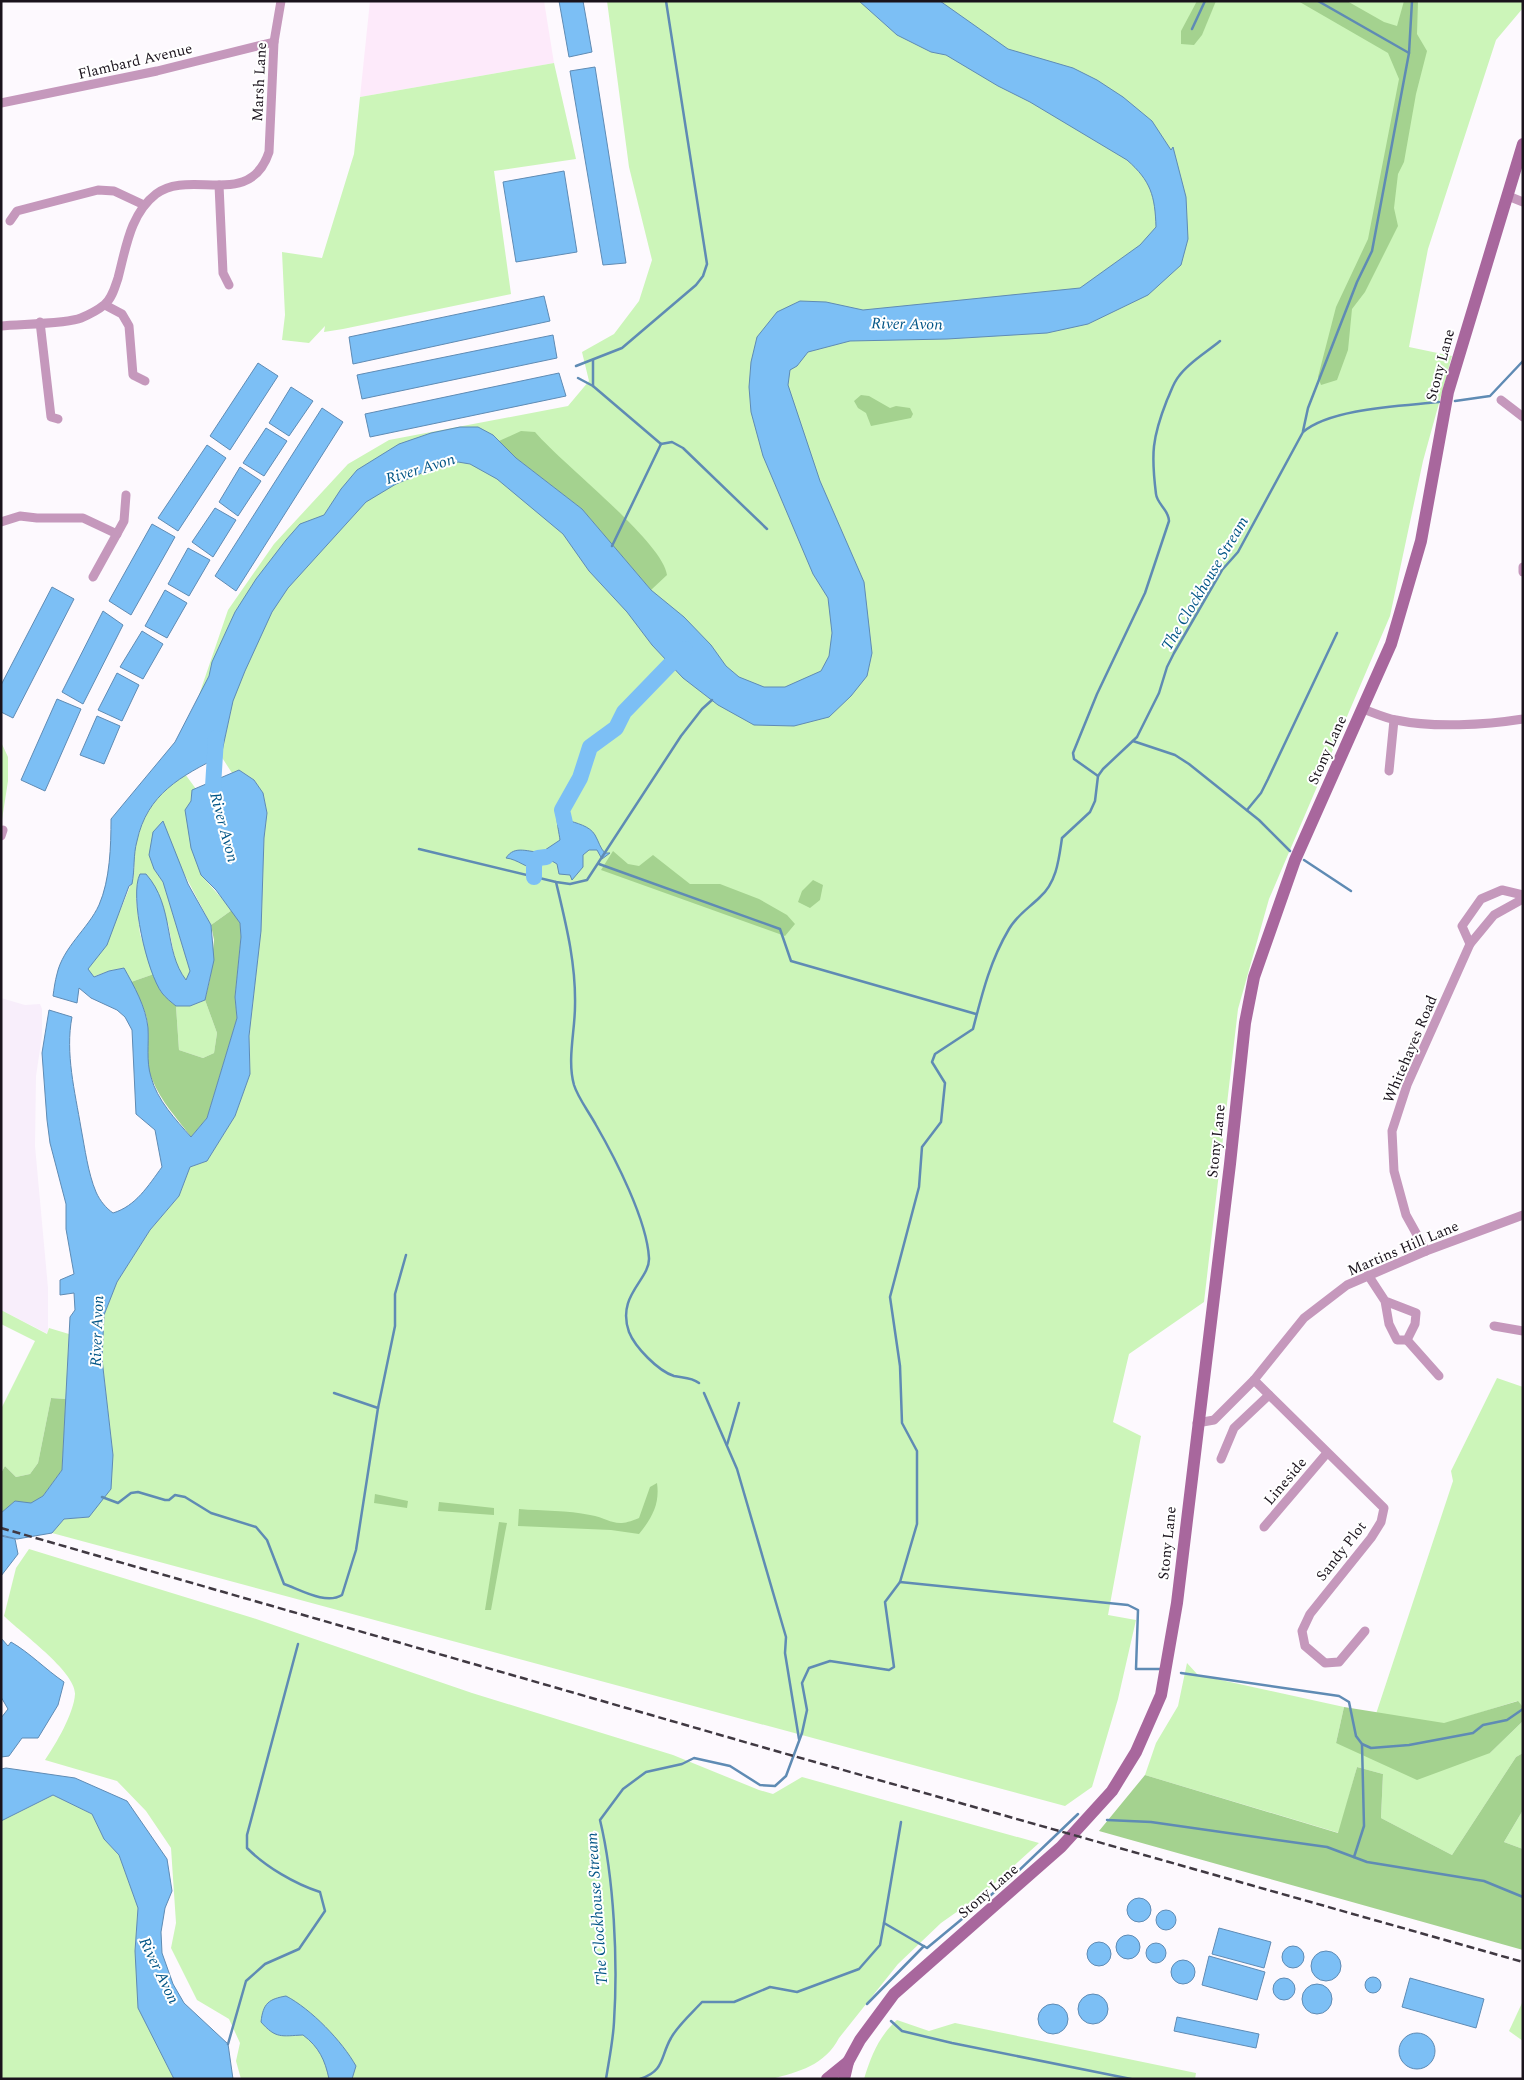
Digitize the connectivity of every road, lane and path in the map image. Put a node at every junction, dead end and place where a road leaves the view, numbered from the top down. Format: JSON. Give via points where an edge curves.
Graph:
{"nodes":[{"id":1,"x":282,"y":1,"type":"edge"},
{"id":2,"x":274,"y":42,"type":"junction"},
{"id":3,"x":1,"y":103,"type":"edge"},
{"id":4,"x":1523,"y":144,"type":"edge"},
{"id":5,"x":220,"y":185,"type":"junction"},
{"id":6,"x":1508,"y":196,"type":"junction"},
{"id":7,"x":1523,"y":202,"type":"edge"},
{"id":8,"x":144,"y":205,"type":"junction"},
{"id":9,"x":10,"y":221,"type":"dead end"},
{"id":10,"x":229,"y":285,"type":"dead end"},
{"id":11,"x":105,"y":304,"type":"junction"},
{"id":12,"x":40,"y":322,"type":"junction"},
{"id":13,"x":1,"y":326,"type":"edge"},
{"id":14,"x":145,"y":381,"type":"dead end"},
{"id":15,"x":1501,"y":400,"type":"dead end"},
{"id":16,"x":1523,"y":417,"type":"edge"},
{"id":17,"x":58,"y":419,"type":"dead end"},
{"id":18,"x":126,"y":495,"type":"dead end"},
{"id":19,"x":1,"y":522,"type":"edge"},
{"id":20,"x":116,"y":534,"type":"junction"},
{"id":21,"x":1523,"y":567,"type":"edge"},
{"id":22,"x":1523,"y":572,"type":"edge"},
{"id":23,"x":93,"y":577,"type":"dead end"},
{"id":24,"x":1363,"y":709,"type":"junction"},
{"id":25,"x":1523,"y":719,"type":"edge"},
{"id":26,"x":1394,"y":720,"type":"junction"},
{"id":27,"x":1389,"y":771,"type":"dead end"},
{"id":28,"x":1523,"y":895,"type":"edge"},
{"id":29,"x":1523,"y":899,"type":"edge"},
{"id":30,"x":1470,"y":944,"type":"junction"},
{"id":31,"x":1523,"y":1215,"type":"edge"},
{"id":32,"x":1426,"y":1250,"type":"junction"},
{"id":33,"x":1368,"y":1275,"type":"junction"},
{"id":34,"x":1385,"y":1301,"type":"junction"},
{"id":35,"x":1494,"y":1326,"type":"dead end"},
{"id":36,"x":1523,"y":1330,"type":"edge"},
{"id":37,"x":1407,"y":1340,"type":"junction"},
{"id":38,"x":1439,"y":1376,"type":"dead end"},
{"id":39,"x":1254,"y":1380,"type":"junction"},
{"id":40,"x":1269,"y":1395,"type":"junction"},
{"id":41,"x":1197,"y":1422,"type":"junction"},
{"id":42,"x":1328,"y":1453,"type":"junction"},
{"id":43,"x":1221,"y":1459,"type":"dead end"},
{"id":44,"x":1264,"y":1527,"type":"dead end"},
{"id":45,"x":1365,"y":1631,"type":"dead end"},
{"id":46,"x":848,"y":2062,"type":"junction"},
{"id":47,"x":827,"y":2079,"type":"edge"},
{"id":48,"x":844,"y":2079,"type":"edge"}],
"edges":[{"from":1,"to":2,"type":"street","name":"Marsh Lane"},
{"from":2,"to":3,"type":"street","name":"Flambard Avenue","via":[[157,71]]},
{"from":2,"to":5,"type":"street","name":"Marsh Lane","via":[[269,152],[265,165],[248,180]]},
{"from":4,"to":6,"type":"main road","name":"Stony Lane"},
{"from":5,"to":8,"type":"street","via":[[174,187],[158,192]]},
{"from":5,"to":10,"type":"street","via":[[223,273]]},
{"from":6,"to":7,"type":"street"},
{"from":6,"to":24,"type":"main road","name":"Stony Lane","via":[[1448,392],[1422,541],[1392,644]]},
{"from":8,"to":9,"type":"street","via":[[114,191],[98,190],[17,212]]},
{"from":8,"to":11,"type":"street","via":[[132,224],[114,290]]},
{"from":11,"to":12,"type":"street","via":[[79,319]]},
{"from":11,"to":14,"type":"street","via":[[122,314],[128,326],[133,375]]},
{"from":12,"to":13,"type":"street"},
{"from":12,"to":17,"type":"street","via":[[51,417]]},
{"from":15,"to":16,"type":"street"},
{"from":18,"to":20,"type":"street","via":[[124,521]]},
{"from":19,"to":20,"type":"street","via":[[20,516],[83,518]]},
{"from":20,"to":23,"type":"street"},
{"from":21,"to":22,"type":"street"},
{"from":24,"to":26,"type":"street"},
{"from":24,"to":41,"type":"main road","name":"Stony Lane","via":[[1295,860],[1254,977],[1245,1022]]},
{"from":25,"to":26,"type":"street","via":[[1490,724]]},
{"from":26,"to":27,"type":"street"},
{"from":28,"to":30,"type":"street","via":[[1502,890],[1481,899],[1462,926]]},
{"from":29,"to":30,"type":"street","name":"Whitehayes Road","via":[[1494,915]]},
{"from":30,"to":32,"type":"street","name":"Whitehayes Road","via":[[1407,1085],[1392,1131],[1394,1171],[1406,1215]]},
{"from":31,"to":32,"type":"street","name":"Martins Hill Lane"},
{"from":32,"to":33,"type":"street","name":"Martins Hill Lane"},
{"from":33,"to":34,"type":"street"},
{"from":33,"to":39,"type":"street","name":"Martins Hill Lane","via":[[1347,1285],[1304,1318]]},
{"from":34,"to":37,"type":"street","via":[[1396,1340]]},
{"from":34,"to":37,"type":"street","via":[[1416,1313],[1415,1324]]},
{"from":35,"to":36,"type":"street"},
{"from":37,"to":38,"type":"street"},
{"from":39,"to":40,"type":"street","name":"Sandy Plot"},
{"from":39,"to":41,"type":"street","name":"Martins Hill Lane","via":[[1214,1420]]},
{"from":40,"to":42,"type":"street","name":"Sandy Plot"},
{"from":40,"to":43,"type":"street","via":[[1234,1428]]},
{"from":41,"to":46,"type":"main road","name":"Stony Lane","via":[[1166,1678],[1136,1752],[1112,1791],[1061,1847],[894,1994]]},
{"from":42,"to":44,"type":"street","name":"Lineside"},
{"from":42,"to":45,"type":"street","name":"Sandy Plot","via":[[1384,1508],[1381,1522],[1370,1538],[1310,1614],[1302,1631],[1305,1646],[1325,1663],[1339,1662]]},
{"from":46,"to":47,"type":"main road","name":"Stony Lane"},
{"from":46,"to":48,"type":"main road","name":"Stony Lane"}]}
